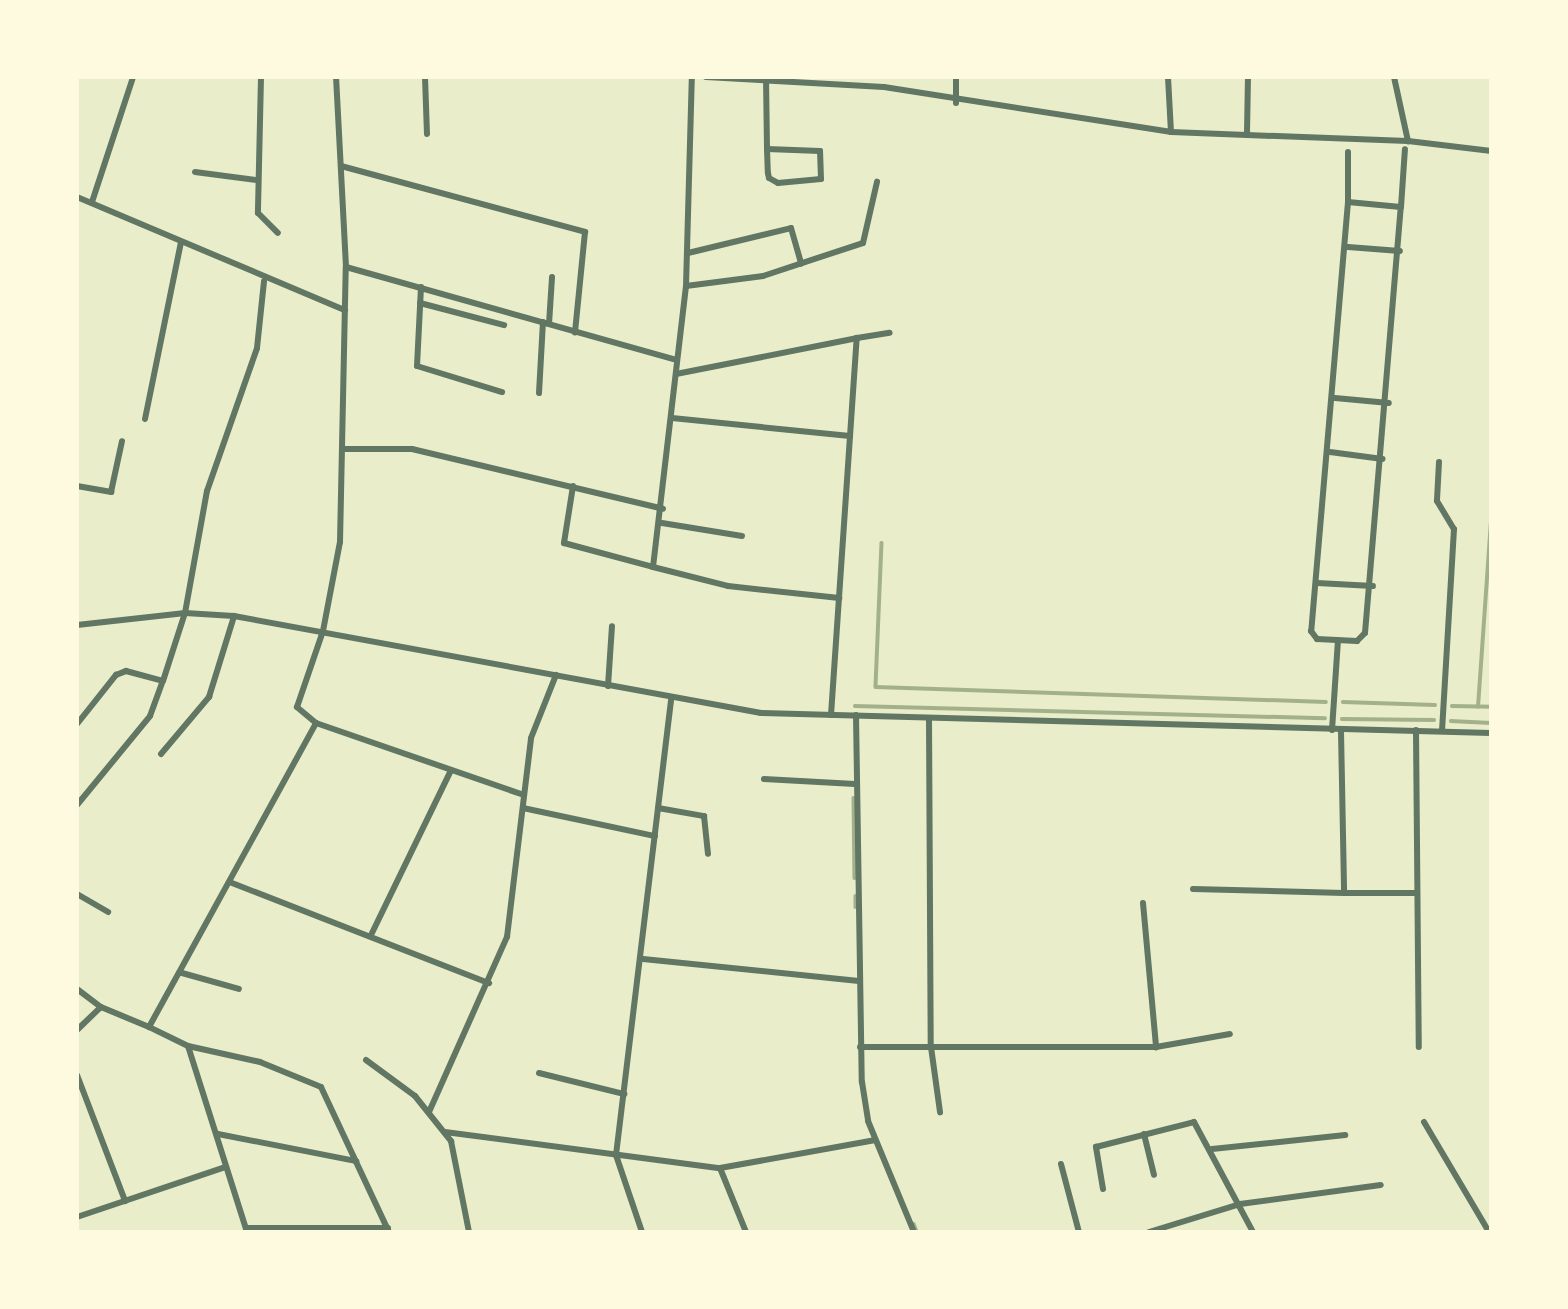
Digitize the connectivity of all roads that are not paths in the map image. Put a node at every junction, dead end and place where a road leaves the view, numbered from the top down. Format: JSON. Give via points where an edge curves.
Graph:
{"nodes":[{"id":1,"x":133,"y":77,"type":"edge"},
{"id":2,"x":261,"y":77,"type":"edge"},
{"id":3,"x":336,"y":77,"type":"edge"},
{"id":4,"x":425,"y":77,"type":"edge"},
{"id":5,"x":692,"y":77,"type":"edge"},
{"id":6,"x":706,"y":77,"type":"edge"},
{"id":7,"x":884,"y":77,"type":"edge"},
{"id":8,"x":956,"y":77,"type":"edge"},
{"id":9,"x":1168,"y":77,"type":"edge"},
{"id":10,"x":1248,"y":77,"type":"edge"},
{"id":11,"x":1394,"y":77,"type":"edge"},
{"id":12,"x":766,"y":78,"type":"edge"},
{"id":13,"x":884,"y":87,"type":"junction"},
{"id":14,"x":956,"y":103,"type":"junction"},
{"id":15,"x":1171,"y":132,"type":"junction"},
{"id":16,"x":1247,"y":133,"type":"junction"},
{"id":17,"x":427,"y":134,"type":"dead end"},
{"id":18,"x":1408,"y":141,"type":"junction"},
{"id":19,"x":767,"y":149,"type":"junction"},
{"id":20,"x":1405,"y":149,"type":"dead end"},
{"id":21,"x":1491,"y":151,"type":"edge"},
{"id":22,"x":1348,"y":152,"type":"dead end"},
{"id":23,"x":341,"y":166,"type":"junction"},
{"id":24,"x":195,"y":172,"type":"dead end"},
{"id":25,"x":257,"y":180,"type":"junction"},
{"id":26,"x":877,"y":182,"type":"dead end"},
{"id":27,"x":77,"y":197,"type":"edge"},
{"id":28,"x":92,"y":202,"type":"junction"},
{"id":29,"x":1348,"y":202,"type":"junction"},
{"id":30,"x":1401,"y":206,"type":"junction"},
{"id":31,"x":278,"y":233,"type":"dead end"},
{"id":32,"x":181,"y":242,"type":"junction"},
{"id":33,"x":1348,"y":247,"type":"junction"},
{"id":34,"x":1400,"y":251,"type":"junction"},
{"id":35,"x":688,"y":253,"type":"junction"},
{"id":36,"x":801,"y":264,"type":"junction"},
{"id":37,"x":346,"y":267,"type":"junction"},
{"id":38,"x":552,"y":277,"type":"dead end"},
{"id":39,"x":264,"y":281,"type":"junction"},
{"id":40,"x":686,"y":286,"type":"junction"},
{"id":41,"x":421,"y":288,"type":"junction"},
{"id":42,"x":471,"y":302,"type":"junction"},
{"id":43,"x":420,"y":303,"type":"junction"},
{"id":44,"x":345,"y":310,"type":"junction"},
{"id":45,"x":468,"y":315,"type":"junction"},
{"id":46,"x":546,"y":323,"type":"junction"},
{"id":47,"x":504,"y":325,"type":"dead end"},
{"id":48,"x":575,"y":333,"type":"junction"},
{"id":49,"x":890,"y":333,"type":"dead end"},
{"id":50,"x":857,"y":338,"type":"junction"},
{"id":51,"x":676,"y":360,"type":"junction"},
{"id":52,"x":676,"y":374,"type":"junction"},
{"id":53,"x":502,"y":392,"type":"dead end"},
{"id":54,"x":539,"y":393,"type":"dead end"},
{"id":55,"x":1335,"y":398,"type":"junction"},
{"id":56,"x":1389,"y":403,"type":"junction"},
{"id":57,"x":673,"y":418,"type":"junction"},
{"id":58,"x":145,"y":419,"type":"dead end"},
{"id":59,"x":850,"y":436,"type":"junction"},
{"id":60,"x":122,"y":441,"type":"dead end"},
{"id":61,"x":342,"y":449,"type":"junction"},
{"id":62,"x":1330,"y":452,"type":"junction"},
{"id":63,"x":1383,"y":459,"type":"junction"},
{"id":64,"x":1438,"y":462,"type":"dead end"},
{"id":65,"x":573,"y":485,"type":"junction"},
{"id":66,"x":77,"y":486,"type":"edge"},
{"id":67,"x":663,"y":509,"type":"junction"},
{"id":68,"x":662,"y":523,"type":"junction"},
{"id":69,"x":743,"y":536,"type":"dead end"},
{"id":70,"x":653,"y":567,"type":"junction"},
{"id":71,"x":1317,"y":583,"type":"junction"},
{"id":72,"x":1373,"y":586,"type":"junction"},
{"id":73,"x":839,"y":598,"type":"junction"},
{"id":74,"x":185,"y":613,"type":"junction"},
{"id":75,"x":234,"y":616,"type":"junction"},
{"id":76,"x":77,"y":625,"type":"edge"},
{"id":77,"x":612,"y":626,"type":"dead end"},
{"id":78,"x":323,"y":631,"type":"junction"},
{"id":79,"x":1338,"y":640,"type":"junction"},
{"id":80,"x":556,"y":675,"type":"junction"},
{"id":81,"x":163,"y":681,"type":"junction"},
{"id":82,"x":608,"y":686,"type":"junction"},
{"id":83,"x":671,"y":698,"type":"junction"},
{"id":84,"x":831,"y":715,"type":"junction"},
{"id":85,"x":856,"y":715,"type":"junction"},
{"id":86,"x":929,"y":719,"type":"junction"},
{"id":87,"x":316,"y":723,"type":"junction"},
{"id":88,"x":77,"y":724,"type":"edge"},
{"id":89,"x":1336,"y":730,"type":"junction"},
{"id":90,"x":1416,"y":730,"type":"junction"},
{"id":91,"x":1442,"y":731,"type":"junction"},
{"id":92,"x":1491,"y":733,"type":"edge"},
{"id":93,"x":161,"y":754,"type":"dead end"},
{"id":94,"x":451,"y":770,"type":"junction"},
{"id":95,"x":764,"y":779,"type":"dead end"},
{"id":96,"x":855,"y":784,"type":"junction"},
{"id":97,"x":524,"y":795,"type":"junction"},
{"id":98,"x":77,"y":805,"type":"edge"},
{"id":99,"x":523,"y":808,"type":"junction"},
{"id":100,"x":658,"y":808,"type":"junction"},
{"id":101,"x":655,"y":836,"type":"junction"},
{"id":102,"x":708,"y":854,"type":"dead end"},
{"id":103,"x":232,"y":883,"type":"junction"},
{"id":104,"x":1193,"y":890,"type":"dead end"},
{"id":105,"x":1344,"y":893,"type":"junction"},
{"id":106,"x":1416,"y":893,"type":"junction"},
{"id":107,"x":77,"y":894,"type":"edge"},
{"id":108,"x":1143,"y":903,"type":"dead end"},
{"id":109,"x":108,"y":912,"type":"dead end"},
{"id":110,"x":372,"y":933,"type":"junction"},
{"id":111,"x":643,"y":959,"type":"junction"},
{"id":112,"x":182,"y":973,"type":"junction"},
{"id":113,"x":859,"y":981,"type":"junction"},
{"id":114,"x":489,"y":983,"type":"junction"},
{"id":115,"x":77,"y":989,"type":"edge"},
{"id":116,"x":239,"y":989,"type":"dead end"},
{"id":117,"x":101,"y":1007,"type":"junction"},
{"id":118,"x":149,"y":1027,"type":"junction"},
{"id":119,"x":77,"y":1030,"type":"edge"},
{"id":120,"x":1230,"y":1034,"type":"dead end"},
{"id":121,"x":188,"y":1046,"type":"junction"},
{"id":122,"x":860,"y":1047,"type":"junction"},
{"id":123,"x":931,"y":1047,"type":"junction"},
{"id":124,"x":1156,"y":1047,"type":"junction"},
{"id":125,"x":1419,"y":1047,"type":"dead end"},
{"id":126,"x":366,"y":1060,"type":"dead end"},
{"id":127,"x":539,"y":1073,"type":"dead end"},
{"id":128,"x":77,"y":1075,"type":"edge"},
{"id":129,"x":624,"y":1094,"type":"junction"},
{"id":130,"x":429,"y":1112,"type":"junction"},
{"id":131,"x":940,"y":1112,"type":"dead end"},
{"id":132,"x":1423,"y":1122,"type":"dead end"},
{"id":133,"x":445,"y":1132,"type":"junction"},
{"id":134,"x":218,"y":1134,"type":"junction"},
{"id":135,"x":1144,"y":1134,"type":"junction"},
{"id":136,"x":1345,"y":1135,"type":"dead end"},
{"id":137,"x":875,"y":1140,"type":"junction"},
{"id":138,"x":1212,"y":1149,"type":"junction"},
{"id":139,"x":616,"y":1156,"type":"junction"},
{"id":140,"x":356,"y":1161,"type":"junction"},
{"id":141,"x":1060,"y":1164,"type":"dead end"},
{"id":142,"x":226,"y":1167,"type":"junction"},
{"id":143,"x":720,"y":1168,"type":"junction"},
{"id":144,"x":1154,"y":1175,"type":"dead end"},
{"id":145,"x":1381,"y":1185,"type":"dead end"},
{"id":146,"x":1103,"y":1189,"type":"dead end"},
{"id":147,"x":125,"y":1201,"type":"junction"},
{"id":148,"x":1240,"y":1204,"type":"junction"},
{"id":149,"x":77,"y":1217,"type":"edge"},
{"id":150,"x":247,"y":1230,"type":"edge"},
{"id":151,"x":388,"y":1230,"type":"edge"},
{"id":152,"x":469,"y":1232,"type":"edge"},
{"id":153,"x":642,"y":1232,"type":"edge"},
{"id":154,"x":746,"y":1232,"type":"edge"},
{"id":155,"x":914,"y":1232,"type":"edge"},
{"id":156,"x":1079,"y":1232,"type":"edge"},
{"id":157,"x":1149,"y":1232,"type":"edge"},
{"id":158,"x":1253,"y":1232,"type":"edge"},
{"id":159,"x":1489,"y":1232,"type":"edge"}],
"edges":[{"from":1,"to":28,"type":"street"},
{"from":2,"to":25,"type":"street"},
{"from":3,"to":23,"type":"street"},
{"from":4,"to":17,"type":"street"},
{"from":5,"to":35,"type":"street"},
{"from":6,"to":12,"type":"street"},
{"from":7,"to":13,"type":"street"},
{"from":8,"to":14,"type":"street"},
{"from":9,"to":15,"type":"street"},
{"from":10,"to":16,"type":"street"},
{"from":11,"to":18,"type":"street"},
{"from":12,"to":13,"type":"street"},
{"from":12,"to":19,"type":"street"},
{"from":13,"to":14,"type":"street"},
{"from":14,"to":15,"type":"street"},
{"from":15,"to":16,"type":"street"},
{"from":16,"to":18,"type":"street"},
{"from":18,"to":21,"type":"street"},
{"from":19,"to":19,"type":"street","via":[[820,151],[821,179],[772,181]]},
{"from":20,"to":30,"type":"street"},
{"from":22,"to":29,"type":"street"},
{"from":23,"to":37,"type":"street"},
{"from":23,"to":48,"type":"street","via":[[585,232]]},
{"from":24,"to":25,"type":"street"},
{"from":25,"to":31,"type":"street","via":[[260,222]]},
{"from":26,"to":36,"type":"street","via":[[869,237]]},
{"from":27,"to":28,"type":"street"},
{"from":28,"to":32,"type":"street"},
{"from":29,"to":30,"type":"street"},
{"from":29,"to":33,"type":"street"},
{"from":30,"to":34,"type":"street"},
{"from":32,"to":39,"type":"street"},
{"from":32,"to":58,"type":"street"},
{"from":33,"to":34,"type":"street"},
{"from":33,"to":55,"type":"street"},
{"from":34,"to":56,"type":"street"},
{"from":35,"to":36,"type":"street","via":[[791,228]]},
{"from":35,"to":40,"type":"street"},
{"from":36,"to":40,"type":"street","via":[[740,281]]},
{"from":37,"to":41,"type":"street"},
{"from":37,"to":44,"type":"street"},
{"from":38,"to":46,"type":"street"},
{"from":39,"to":44,"type":"street"},
{"from":39,"to":74,"type":"street","via":[[257,348],[207,491]]},
{"from":40,"to":51,"type":"street"},
{"from":41,"to":42,"type":"street"},
{"from":41,"to":43,"type":"street"},
{"from":42,"to":45,"type":"street"},
{"from":42,"to":46,"type":"street"},
{"from":43,"to":45,"type":"street"},
{"from":43,"to":53,"type":"street","via":[[420,369]]},
{"from":44,"to":61,"type":"street"},
{"from":45,"to":47,"type":"street"},
{"from":46,"to":48,"type":"street"},
{"from":46,"to":54,"type":"street"},
{"from":48,"to":51,"type":"street"},
{"from":49,"to":50,"type":"street"},
{"from":50,"to":52,"type":"street"},
{"from":50,"to":59,"type":"street"},
{"from":51,"to":52,"type":"street"},
{"from":52,"to":57,"type":"street"},
{"from":55,"to":56,"type":"street"},
{"from":55,"to":62,"type":"street"},
{"from":56,"to":63,"type":"street"},
{"from":57,"to":59,"type":"street"},
{"from":57,"to":67,"type":"street"},
{"from":59,"to":73,"type":"street"},
{"from":60,"to":66,"type":"street","via":[[111,492]]},
{"from":61,"to":65,"type":"street","via":[[412,449]]},
{"from":61,"to":78,"type":"street","via":[[340,542]]},
{"from":62,"to":63,"type":"street"},
{"from":62,"to":71,"type":"street"},
{"from":63,"to":72,"type":"street"},
{"from":64,"to":91,"type":"street","via":[[1437,501],[1454,529]]},
{"from":65,"to":67,"type":"street"},
{"from":65,"to":70,"type":"street","via":[[564,543]]},
{"from":67,"to":68,"type":"street"},
{"from":68,"to":69,"type":"street"},
{"from":68,"to":70,"type":"street"},
{"from":70,"to":73,"type":"street","via":[[729,586]]},
{"from":71,"to":72,"type":"street"},
{"from":71,"to":79,"type":"street","via":[[1311,634]]},
{"from":72,"to":79,"type":"street","via":[[1363,636]]},
{"from":73,"to":84,"type":"street"},
{"from":74,"to":75,"type":"street"},
{"from":74,"to":76,"type":"street"},
{"from":74,"to":81,"type":"street"},
{"from":75,"to":78,"type":"street"},
{"from":75,"to":93,"type":"street","via":[[209,697]]},
{"from":77,"to":82,"type":"street"},
{"from":78,"to":80,"type":"street"},
{"from":78,"to":87,"type":"street","via":[[297,707]]},
{"from":79,"to":89,"type":"street"},
{"from":80,"to":82,"type":"street"},
{"from":80,"to":97,"type":"street","via":[[531,738]]},
{"from":81,"to":88,"type":"street","via":[[126,671],[116,675]]},
{"from":81,"to":98,"type":"street","via":[[150,716]]},
{"from":82,"to":83,"type":"street"},
{"from":83,"to":84,"type":"street","via":[[736,710]]},
{"from":83,"to":100,"type":"street"},
{"from":84,"to":85,"type":"street"},
{"from":85,"to":86,"type":"street"},
{"from":85,"to":96,"type":"street"},
{"from":86,"to":89,"type":"street"},
{"from":86,"to":123,"type":"street"},
{"from":87,"to":94,"type":"street"},
{"from":87,"to":103,"type":"street"},
{"from":89,"to":90,"type":"street"},
{"from":89,"to":105,"type":"street"},
{"from":90,"to":91,"type":"street"},
{"from":90,"to":106,"type":"street"},
{"from":91,"to":92,"type":"street"},
{"from":94,"to":97,"type":"street"},
{"from":94,"to":110,"type":"street"},
{"from":95,"to":96,"type":"street"},
{"from":96,"to":113,"type":"street"},
{"from":97,"to":99,"type":"street"},
{"from":99,"to":101,"type":"street"},
{"from":99,"to":114,"type":"street","via":[[507,937]]},
{"from":100,"to":101,"type":"street"},
{"from":100,"to":102,"type":"street","via":[[704,816]]},
{"from":101,"to":111,"type":"street"},
{"from":103,"to":110,"type":"street"},
{"from":103,"to":112,"type":"street"},
{"from":104,"to":105,"type":"street"},
{"from":105,"to":106,"type":"street"},
{"from":106,"to":125,"type":"street"},
{"from":107,"to":109,"type":"street"},
{"from":108,"to":124,"type":"street"},
{"from":110,"to":114,"type":"street"},
{"from":111,"to":113,"type":"street"},
{"from":111,"to":129,"type":"street"},
{"from":112,"to":116,"type":"street"},
{"from":112,"to":118,"type":"street"},
{"from":113,"to":122,"type":"street"},
{"from":114,"to":130,"type":"street"},
{"from":115,"to":117,"type":"street"},
{"from":117,"to":118,"type":"street"},
{"from":117,"to":119,"type":"street"},
{"from":118,"to":121,"type":"street"},
{"from":120,"to":124,"type":"street"},
{"from":121,"to":134,"type":"street"},
{"from":121,"to":140,"type":"street","via":[[260,1062],[321,1087]]},
{"from":122,"to":123,"type":"street"},
{"from":122,"to":137,"type":"street"},
{"from":123,"to":124,"type":"street"},
{"from":123,"to":131,"type":"street"},
{"from":126,"to":130,"type":"street"},
{"from":127,"to":129,"type":"street"},
{"from":128,"to":147,"type":"street"},
{"from":129,"to":139,"type":"street"},
{"from":130,"to":133,"type":"street"},
{"from":132,"to":159,"type":"street"},
{"from":133,"to":139,"type":"street"},
{"from":133,"to":152,"type":"street","via":[[459,1159]]},
{"from":134,"to":140,"type":"street"},
{"from":134,"to":142,"type":"street"},
{"from":135,"to":138,"type":"street","via":[[1194,1122]]},
{"from":135,"to":144,"type":"street"},
{"from":135,"to":146,"type":"street","via":[[1095,1148]]},
{"from":136,"to":138,"type":"street"},
{"from":137,"to":143,"type":"street"},
{"from":137,"to":155,"type":"street"},
{"from":138,"to":148,"type":"street"},
{"from":139,"to":143,"type":"street"},
{"from":139,"to":153,"type":"street"},
{"from":140,"to":151,"type":"street"},
{"from":141,"to":156,"type":"street"},
{"from":142,"to":147,"type":"street"},
{"from":142,"to":150,"type":"street"},
{"from":143,"to":154,"type":"street"},
{"from":145,"to":148,"type":"street"},
{"from":147,"to":149,"type":"street"},
{"from":148,"to":157,"type":"street"},
{"from":148,"to":158,"type":"street"},
{"from":150,"to":151,"type":"street"}]}
